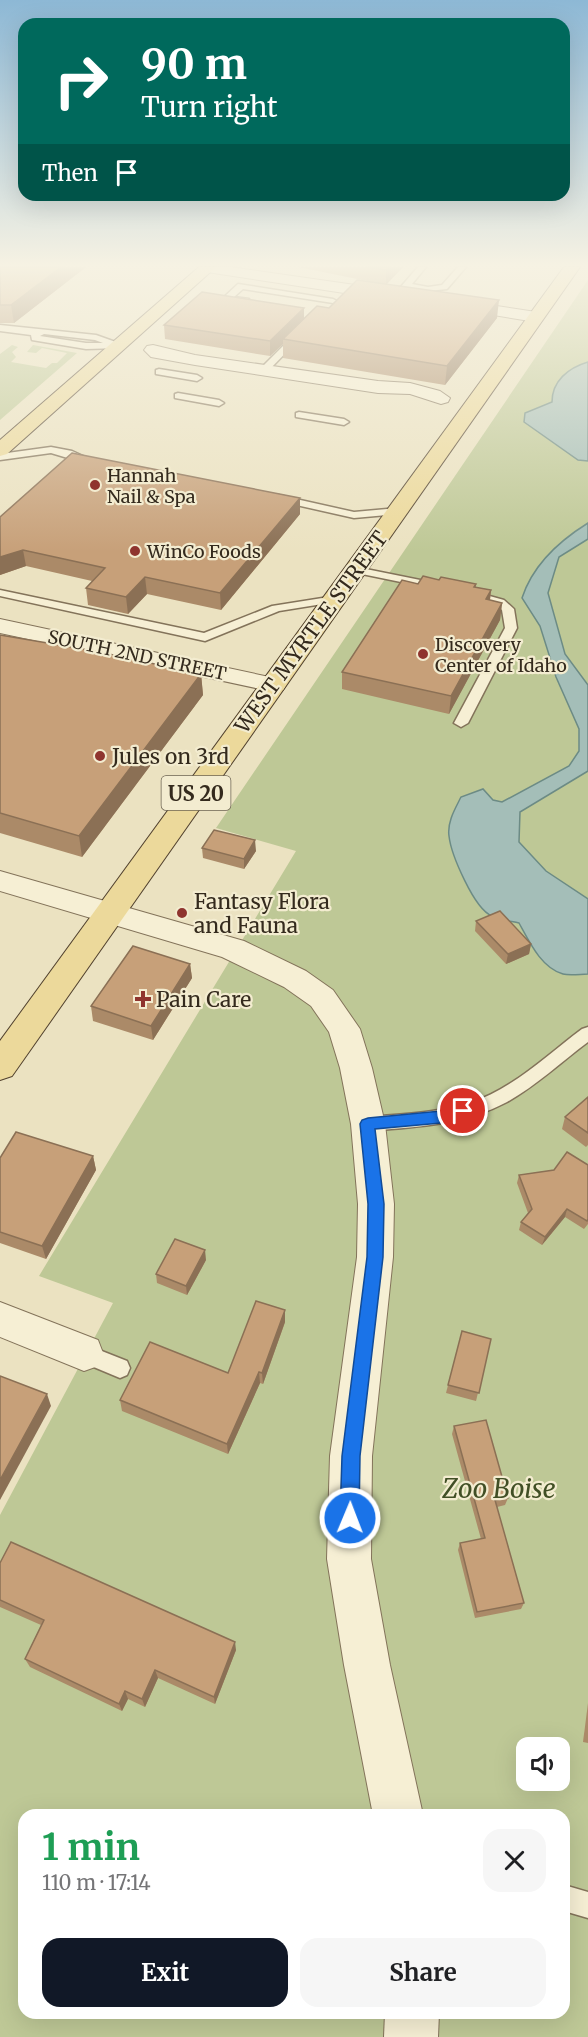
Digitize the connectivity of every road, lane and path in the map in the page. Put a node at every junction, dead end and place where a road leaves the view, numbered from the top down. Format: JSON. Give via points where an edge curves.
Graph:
{"nodes":[{"id":1,"x":101,"y":362,"type":"edge"},
{"id":2,"x":220,"y":362,"type":"edge"},
{"id":3,"x":272,"y":362,"type":"edge"},
{"id":4,"x":504,"y":362,"type":"edge"},
{"id":5,"x":265,"y":369,"type":"junction"},
{"id":6,"x":159,"y":372,"type":"dead end"},
{"id":7,"x":197,"y":378,"type":"dead end"},
{"id":8,"x":178,"y":396,"type":"dead end"},
{"id":9,"x":219,"y":403,"type":"dead end"},
{"id":10,"x":474,"y":404,"type":"junction"},
{"id":11,"x":299,"y":415,"type":"dead end"},
{"id":12,"x":344,"y":422,"type":"dead end"},
{"id":13,"x":0,"y":450,"type":"edge"},
{"id":14,"x":0,"y":457,"type":"edge"},
{"id":15,"x":106,"y":465,"type":"edge"},
{"id":16,"x":266,"y":496,"type":"edge"},
{"id":17,"x":395,"y":515,"type":"junction"},
{"id":18,"x":356,"y":570,"type":"junction"},
{"id":19,"x":0,"y":593,"type":"edge"},
{"id":20,"x":335,"y":599,"type":"junction"},
{"id":21,"x":0,"y":626,"type":"edge"},
{"id":22,"x":274,"y":685,"type":"junction"},
{"id":23,"x":461,"y":723,"type":"dead end"},
{"id":24,"x":0,"y":881,"type":"edge"},
{"id":25,"x":110,"y":914,"type":"junction"},
{"id":26,"x":588,"y":1033,"type":"edge"},
{"id":27,"x":0,"y":1067,"type":"edge"},
{"id":28,"x":368,"y":1124,"type":"junction"},
{"id":29,"x":0,"y":1319,"type":"edge"},
{"id":30,"x":84,"y":1353,"type":"joint"},
{"id":31,"x":120,"y":1368,"type":"dead end"},
{"id":32,"x":397,"y":1809,"type":"edge"},
{"id":33,"x":570,"y":1900,"type":"edge"},
{"id":34,"x":588,"y":1905,"type":"edge"},
{"id":35,"x":412,"y":2019,"type":"edge"},
{"id":36,"x":411,"y":2037,"type":"edge"}],
"edges":[{"from":1,"to":13,"type":"main road"},
{"from":2,"to":5,"type":"street"},
{"from":3,"to":5,"type":"lane"},
{"from":4,"to":10,"type":"main road","number":"US 20"},
{"from":5,"to":10,"type":"street"},
{"from":6,"to":7,"type":"lane"},
{"from":8,"to":9,"type":"lane"},
{"from":10,"to":17,"type":"main road","number":"US 20"},
{"from":11,"to":12,"type":"lane"},
{"from":14,"to":15,"type":"lane","via":[[32,451],[68,453],[77,459]]},
{"from":16,"to":17,"type":"lane","via":[[354,515]]},
{"from":17,"to":18,"type":"main road","name":"WEST MYRTLE STREET","number":"US 20"},
{"from":18,"to":20,"type":"main road","name":"WEST MYRTLE STREET","number":"US 20"},
{"from":18,"to":23,"type":"lane","via":[[454,590],[500,602],[508,609],[511,628]]},
{"from":19,"to":20,"type":"lane","via":[[205,637],[276,608]]},
{"from":20,"to":22,"type":"main road","name":"WEST MYRTLE STREET","number":"US 20"},
{"from":21,"to":22,"type":"street","name":"SOUTH 2ND STREET"},
{"from":22,"to":25,"type":"main road","name":"WEST MYRTLE STREET","number":"US 20"},
{"from":24,"to":25,"type":"street"},
{"from":25,"to":27,"type":"main road","name":"WEST MYRTLE STREET","number":"US 20"},
{"from":25,"to":28,"type":"street","via":[[233,950],[296,979],[322,998],[344,1029]]},
{"from":26,"to":28,"type":"lane","via":[[523,1083],[486,1104],[441,1117]]},
{"from":28,"to":32,"type":"street","via":[[376,1204],[375,1257],[351,1456],[348,1560]]},
{"from":29,"to":30,"type":"street"},
{"from":30,"to":31,"type":"lane"},
{"from":33,"to":34,"type":"lane"},
{"from":35,"to":36,"type":"street"}]}
